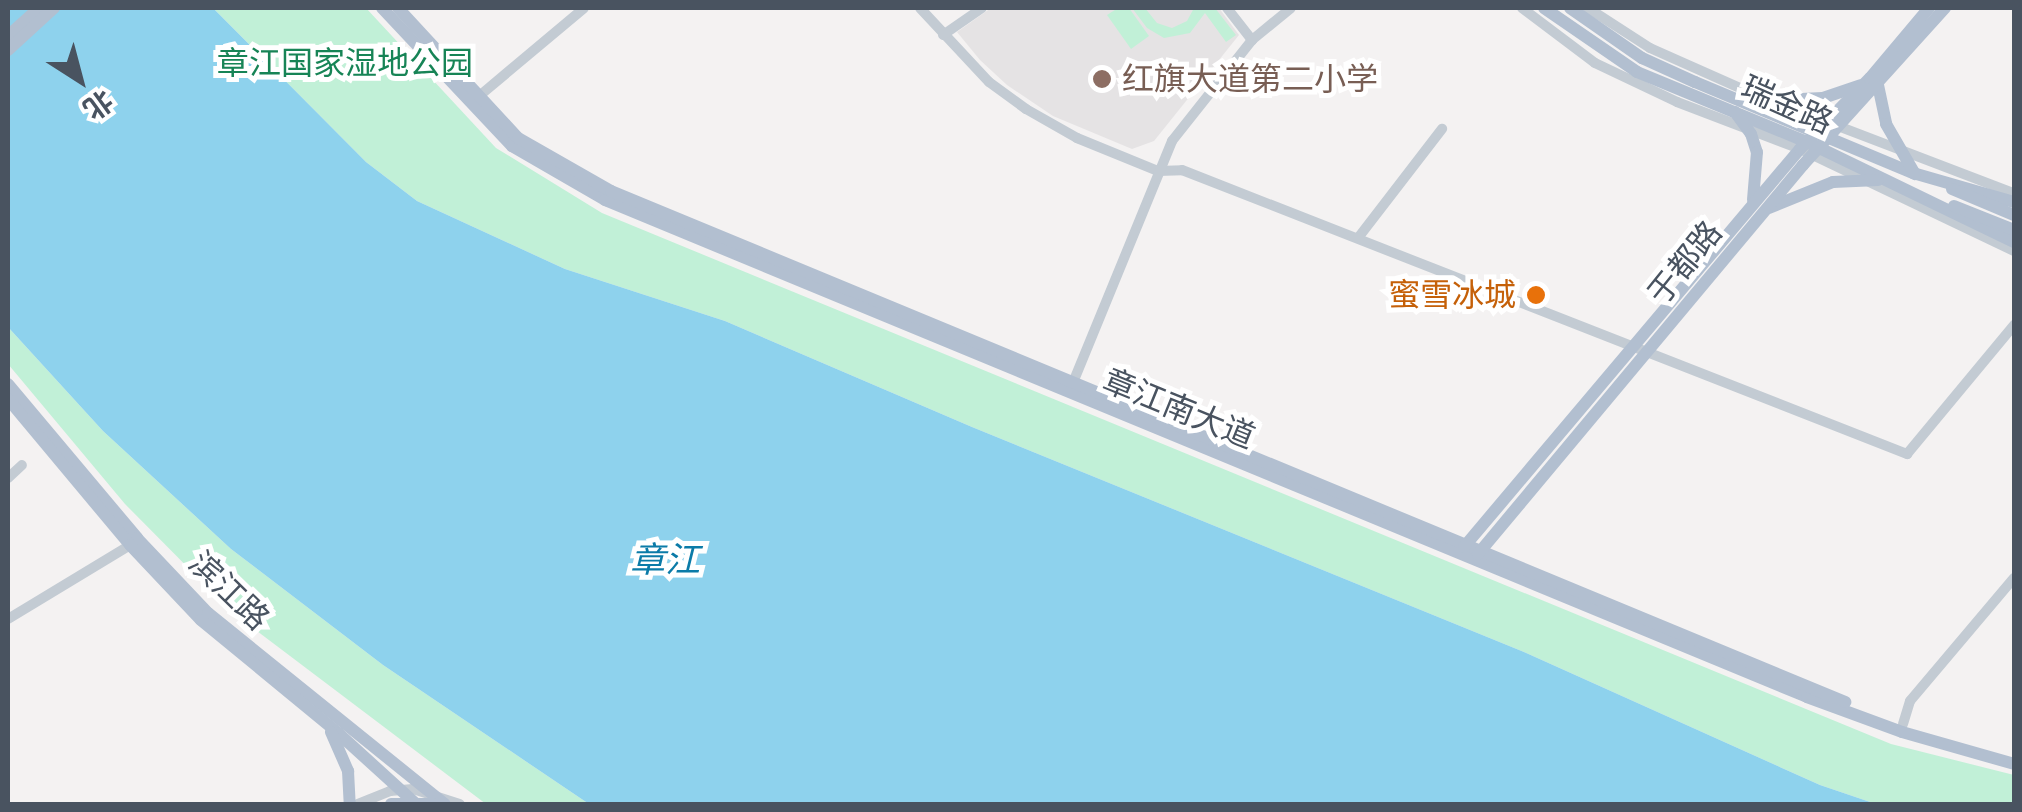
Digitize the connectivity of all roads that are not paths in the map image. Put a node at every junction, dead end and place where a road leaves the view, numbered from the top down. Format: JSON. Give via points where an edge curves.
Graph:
{"nodes":[{"id":1,"x":31,"y":8,"type":"edge"},
{"id":2,"x":39,"y":8,"type":"edge"},
{"id":3,"x":54,"y":8,"type":"edge"},
{"id":4,"x":62,"y":8,"type":"edge"},
{"id":5,"x":382,"y":8,"type":"edge"},
{"id":6,"x":398,"y":8,"type":"edge"},
{"id":7,"x":584,"y":8,"type":"edge"},
{"id":8,"x":920,"y":8,"type":"edge"},
{"id":9,"x":982,"y":8,"type":"edge"},
{"id":10,"x":1227,"y":8,"type":"edge"},
{"id":11,"x":1291,"y":8,"type":"edge"},
{"id":12,"x":1522,"y":8,"type":"edge"},
{"id":13,"x":1544,"y":8,"type":"edge"},
{"id":14,"x":1570,"y":8,"type":"edge"},
{"id":15,"x":1588,"y":8,"type":"edge"},
{"id":16,"x":1929,"y":8,"type":"edge"},
{"id":17,"x":1946,"y":8,"type":"edge"},
{"id":18,"x":8,"y":32,"type":"edge"},
{"id":19,"x":943,"y":35,"type":"junction"},
{"id":20,"x":1252,"y":40,"type":"junction"},
{"id":21,"x":8,"y":53,"type":"edge"},
{"id":22,"x":1874,"y":82,"type":"junction"},
{"id":23,"x":478,"y":97,"type":"junction"},
{"id":24,"x":1775,"y":100,"type":"junction"},
{"id":25,"x":1747,"y":102,"type":"junction"},
{"id":26,"x":1734,"y":110,"type":"junction"},
{"id":27,"x":1744,"y":124,"type":"junction"},
{"id":28,"x":1442,"y":128,"type":"dead end"},
{"id":29,"x":1829,"y":129,"type":"junction"},
{"id":30,"x":1809,"y":148,"type":"junction"},
{"id":31,"x":1900,"y":151,"type":"junction"},
{"id":32,"x":1158,"y":171,"type":"junction"},
{"id":33,"x":1914,"y":173,"type":"junction"},
{"id":34,"x":1861,"y":178,"type":"junction"},
{"id":35,"x":1899,"y":186,"type":"junction"},
{"id":36,"x":2014,"y":193,"type":"edge"},
{"id":37,"x":2014,"y":202,"type":"edge"},
{"id":38,"x":1750,"y":208,"type":"junction"},
{"id":39,"x":1766,"y":208,"type":"junction"},
{"id":40,"x":2014,"y":215,"type":"edge"},
{"id":41,"x":2014,"y":230,"type":"edge"},
{"id":42,"x":1358,"y":238,"type":"junction"},
{"id":43,"x":2014,"y":242,"type":"edge"},
{"id":44,"x":2014,"y":251,"type":"edge"},
{"id":45,"x":2014,"y":325,"type":"edge"},
{"id":46,"x":1642,"y":348,"type":"junction"},
{"id":47,"x":8,"y":384,"type":"edge"},
{"id":48,"x":1071,"y":388,"type":"junction"},
{"id":49,"x":8,"y":399,"type":"edge"},
{"id":50,"x":22,"y":466,"type":"dead end"},
{"id":51,"x":8,"y":478,"type":"edge"},
{"id":52,"x":130,"y":545,"type":"junction"},
{"id":53,"x":1463,"y":548,"type":"junction"},
{"id":54,"x":1477,"y":554,"type":"junction"},
{"id":55,"x":2014,"y":578,"type":"edge"},
{"id":56,"x":8,"y":620,"type":"edge"},
{"id":57,"x":317,"y":716,"type":"junction"},
{"id":58,"x":1903,"y":724,"type":"junction"},
{"id":59,"x":2014,"y":756,"type":"edge"},
{"id":60,"x":2014,"y":764,"type":"edge"},
{"id":61,"x":413,"y":797,"type":"edge"},
{"id":62,"x":350,"y":804,"type":"edge"},
{"id":63,"x":358,"y":804,"type":"edge"},
{"id":64,"x":444,"y":804,"type":"edge"},
{"id":65,"x":460,"y":804,"type":"edge"}],
"edges":[{"from":1,"to":18,"type":"street"},
{"from":2,"to":18,"type":"main road"},
{"from":3,"to":21,"type":"main road"},
{"from":4,"to":21,"type":"street"},
{"from":5,"to":48,"type":"main road","name":"章江南大道","via":[[495,132],[605,200]]},
{"from":6,"to":23,"type":"main road","name":"章江南大道"},
{"from":7,"to":23,"type":"street"},
{"from":8,"to":19,"type":"street"},
{"from":9,"to":19,"type":"street"},
{"from":10,"to":20,"type":"street"},
{"from":11,"to":20,"type":"street"},
{"from":12,"to":27,"type":"street","via":[[1595,63],[1677,102]]},
{"from":13,"to":26,"type":"main road","name":"瑞金路","via":[[1637,72]]},
{"from":14,"to":25,"type":"main road","name":"瑞金路","via":[[1642,58]]},
{"from":15,"to":24,"type":"street","via":[[1650,48]]},
{"from":16,"to":22,"type":"main road","name":"于都路"},
{"from":17,"to":22,"type":"main road","name":"于都路"},
{"from":19,"to":32,"type":"street","via":[[1026,110]]},
{"from":20,"to":32,"type":"street","via":[[1197,104]]},
{"from":22,"to":24,"type":"main road","via":[[1823,98]]},
{"from":22,"to":29,"type":"main road","name":"于都路"},
{"from":22,"to":31,"type":"main road"},
{"from":23,"to":48,"type":"main road","name":"章江南大道","via":[[518,138],[611,191]]},
{"from":24,"to":25,"type":"main road"},
{"from":24,"to":29,"type":"street"},
{"from":25,"to":29,"type":"main road","name":"瑞金路"},
{"from":26,"to":27,"type":"main road"},
{"from":26,"to":30,"type":"main road","name":"瑞金路"},
{"from":27,"to":30,"type":"street"},
{"from":27,"to":38,"type":"main road","via":[[1758,163]]},
{"from":28,"to":42,"type":"street"},
{"from":29,"to":30,"type":"main road","name":"于都路"},
{"from":29,"to":31,"type":"street"},
{"from":29,"to":33,"type":"main road","name":"瑞金路"},
{"from":30,"to":34,"type":"street"},
{"from":30,"to":35,"type":"main road","name":"瑞金路"},
{"from":30,"to":38,"type":"main road","name":"于都路"},
{"from":30,"to":39,"type":"main road","name":"于都路"},
{"from":31,"to":33,"type":"main road"},
{"from":31,"to":36,"type":"street"},
{"from":32,"to":42,"type":"street","via":[[1182,170]]},
{"from":32,"to":48,"type":"street"},
{"from":33,"to":37,"type":"main road","name":"瑞金路"},
{"from":33,"to":40,"type":"main road"},
{"from":34,"to":35,"type":"main road"},
{"from":34,"to":39,"type":"main road"},
{"from":34,"to":44,"type":"street"},
{"from":35,"to":41,"type":"main road"},
{"from":35,"to":43,"type":"main road","name":"瑞金路"},
{"from":38,"to":46,"type":"main road","name":"于都路"},
{"from":39,"to":46,"type":"main road","name":"于都路"},
{"from":42,"to":46,"type":"street"},
{"from":45,"to":46,"type":"street","via":[[1907,454]]},
{"from":46,"to":53,"type":"main road","name":"于都路"},
{"from":46,"to":54,"type":"main road","name":"于都路"},
{"from":47,"to":61,"type":"main road","name":"滨江路","via":[[208,613],[393,762]]},
{"from":48,"to":53,"type":"main road","name":"章江南大道"},
{"from":49,"to":52,"type":"main road","name":"滨江路"},
{"from":50,"to":51,"type":"street"},
{"from":52,"to":56,"type":"street"},
{"from":52,"to":57,"type":"main road","name":"滨江路","via":[[201,620]]},
{"from":53,"to":54,"type":"main road","name":"章江南大道"},
{"from":54,"to":58,"type":"main road","name":"章江南大道"},
{"from":54,"to":60,"type":"main road","name":"章江南大道","via":[[1807,697]]},
{"from":55,"to":58,"type":"street","via":[[1910,701]]},
{"from":57,"to":61,"type":"main road","name":"滨江路"},
{"from":57,"to":62,"type":"main road","via":[[344,758]]},
{"from":58,"to":59,"type":"main road","name":"章江南大道"},
{"from":61,"to":63,"type":"street"},
{"from":61,"to":64,"type":"main road","name":"滨江路"},
{"from":61,"to":65,"type":"street"}]}
